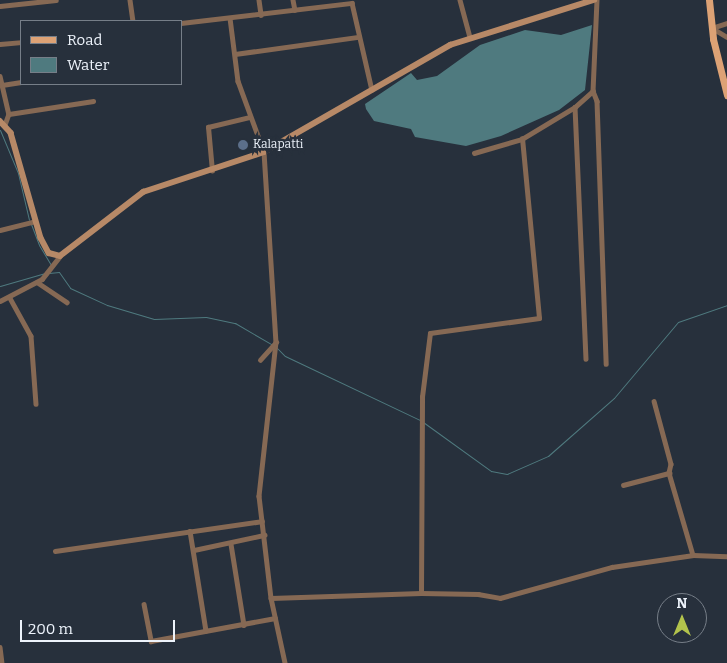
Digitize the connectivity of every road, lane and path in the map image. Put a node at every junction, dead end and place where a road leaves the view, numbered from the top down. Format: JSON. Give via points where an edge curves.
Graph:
{"nodes":[{"id":1,"x":56,"y":0,"type":"edge"},
{"id":2,"x":130,"y":0,"type":"edge"},
{"id":3,"x":259,"y":0,"type":"edge"},
{"id":4,"x":294,"y":0,"type":"edge"},
{"id":5,"x":460,"y":0,"type":"edge"},
{"id":6,"x":595,"y":0,"type":"edge"},
{"id":7,"x":709,"y":0,"type":"edge"},
{"id":8,"x":42,"y":1,"type":"edge"},
{"id":9,"x":351,"y":2,"type":"edge"},
{"id":10,"x":0,"y":6,"type":"edge"},
{"id":11,"x":295,"y":10,"type":"junction"},
{"id":12,"x":261,"y":15,"type":"junction"},
{"id":13,"x":230,"y":18,"type":"junction"},
{"id":14,"x":132,"y":20,"type":"edge"},
{"id":15,"x":727,"y":23,"type":"edge"},
{"id":16,"x":182,"y":24,"type":"edge"},
{"id":17,"x":712,"y":28,"type":"junction"},
{"id":18,"x":358,"y":37,"type":"junction"},
{"id":19,"x":727,"y":37,"type":"edge"},
{"id":20,"x":470,"y":38,"type":"junction"},
{"id":21,"x":20,"y":42,"type":"edge"},
{"id":22,"x":0,"y":44,"type":"edge"},
{"id":23,"x":235,"y":54,"type":"junction"},
{"id":24,"x":0,"y":76,"type":"edge"},
{"id":25,"x":20,"y":82,"type":"edge"},
{"id":26,"x":2,"y":85,"type":"junction"},
{"id":27,"x":372,"y":90,"type":"junction"},
{"id":28,"x":593,"y":91,"type":"junction"},
{"id":29,"x":727,"y":95,"type":"edge"},
{"id":30,"x":93,"y":101,"type":"dead end"},
{"id":31,"x":575,"y":107,"type":"junction"},
{"id":32,"x":9,"y":114,"type":"junction"},
{"id":33,"x":250,"y":117,"type":"junction"},
{"id":34,"x":0,"y":121,"type":"edge"},
{"id":35,"x":6,"y":125,"type":"junction"},
{"id":36,"x":522,"y":139,"type":"junction"},
{"id":37,"x":264,"y":152,"type":"junction"},
{"id":38,"x":474,"y":152,"type":"dead end"},
{"id":39,"x":212,"y":171,"type":"junction"},
{"id":40,"x":31,"y":222,"type":"junction"},
{"id":41,"x":0,"y":230,"type":"edge"},
{"id":42,"x":58,"y":258,"type":"junction"},
{"id":43,"x":37,"y":282,"type":"junction"},
{"id":44,"x":10,"y":298,"type":"junction"},
{"id":45,"x":0,"y":301,"type":"edge"},
{"id":46,"x":67,"y":302,"type":"dead end"},
{"id":47,"x":276,"y":342,"type":"junction"},
{"id":48,"x":586,"y":359,"type":"dead end"},
{"id":49,"x":260,"y":360,"type":"dead end"},
{"id":50,"x":606,"y":364,"type":"dead end"},
{"id":51,"x":654,"y":401,"type":"dead end"},
{"id":52,"x":36,"y":404,"type":"dead end"},
{"id":53,"x":669,"y":473,"type":"junction"},
{"id":54,"x":623,"y":485,"type":"dead end"},
{"id":55,"x":262,"y":521,"type":"junction"},
{"id":56,"x":190,"y":531,"type":"junction"},
{"id":57,"x":264,"y":535,"type":"junction"},
{"id":58,"x":231,"y":544,"type":"junction"},
{"id":59,"x":194,"y":550,"type":"junction"},
{"id":60,"x":55,"y":552,"type":"dead end"},
{"id":61,"x":693,"y":555,"type":"junction"},
{"id":62,"x":727,"y":556,"type":"edge"},
{"id":63,"x":422,"y":593,"type":"junction"},
{"id":64,"x":271,"y":598,"type":"junction"},
{"id":65,"x":144,"y":604,"type":"dead end"},
{"id":66,"x":275,"y":618,"type":"junction"},
{"id":67,"x":244,"y":625,"type":"junction"},
{"id":68,"x":206,"y":631,"type":"junction"},
{"id":69,"x":0,"y":648,"type":"edge"},
{"id":70,"x":2,"y":663,"type":"edge"},
{"id":71,"x":285,"y":663,"type":"edge"}],
"edges":[{"from":1,"to":8,"type":"street"},
{"from":2,"to":14,"type":"street"},
{"from":3,"to":12,"type":"street"},
{"from":4,"to":11,"type":"street"},
{"from":5,"to":20,"type":"street"},
{"from":6,"to":20,"type":"main road"},
{"from":6,"to":28,"type":"street"},
{"from":7,"to":17,"type":"main road"},
{"from":8,"to":10,"type":"street"},
{"from":9,"to":11,"type":"street"},
{"from":9,"to":18,"type":"street"},
{"from":11,"to":12,"type":"street"},
{"from":12,"to":13,"type":"street"},
{"from":13,"to":16,"type":"street"},
{"from":13,"to":23,"type":"street"},
{"from":15,"to":17,"type":"street"},
{"from":17,"to":19,"type":"street"},
{"from":17,"to":29,"type":"main road"},
{"from":18,"to":23,"type":"street"},
{"from":18,"to":27,"type":"street"},
{"from":20,"to":27,"type":"main road","via":[[450,45]]},
{"from":21,"to":22,"type":"street"},
{"from":23,"to":33,"type":"street","via":[[238,81]]},
{"from":24,"to":26,"type":"street"},
{"from":25,"to":26,"type":"street"},
{"from":26,"to":32,"type":"street"},
{"from":27,"to":37,"type":"main road"},
{"from":28,"to":31,"type":"street"},
{"from":28,"to":50,"type":"street","via":[[597,101]]},
{"from":30,"to":32,"type":"street"},
{"from":31,"to":36,"type":"street"},
{"from":31,"to":48,"type":"street"},
{"from":32,"to":35,"type":"street"},
{"from":33,"to":37,"type":"street"},
{"from":33,"to":39,"type":"street","via":[[208,127]]},
{"from":34,"to":35,"type":"main road"},
{"from":35,"to":40,"type":"main road","via":[[11,133]]},
{"from":36,"to":38,"type":"street"},
{"from":36,"to":63,"type":"street","via":[[539,318],[430,333],[422,409]]},
{"from":37,"to":39,"type":"main road"},
{"from":37,"to":47,"type":"street"},
{"from":39,"to":42,"type":"main road","via":[[144,192]]},
{"from":40,"to":41,"type":"street"},
{"from":40,"to":42,"type":"main road","via":[[49,253]]},
{"from":42,"to":43,"type":"street"},
{"from":43,"to":44,"type":"street"},
{"from":43,"to":46,"type":"street"},
{"from":44,"to":45,"type":"street"},
{"from":44,"to":52,"type":"street","via":[[31,336]]},
{"from":47,"to":49,"type":"street"},
{"from":47,"to":55,"type":"street","via":[[259,496]]},
{"from":51,"to":53,"type":"street","via":[[672,464]]},
{"from":53,"to":54,"type":"street"},
{"from":53,"to":61,"type":"street"},
{"from":55,"to":56,"type":"street"},
{"from":55,"to":57,"type":"street"},
{"from":56,"to":59,"type":"street"},
{"from":56,"to":60,"type":"street"},
{"from":57,"to":58,"type":"street"},
{"from":57,"to":64,"type":"street"},
{"from":58,"to":59,"type":"street"},
{"from":58,"to":67,"type":"street"},
{"from":59,"to":68,"type":"street"},
{"from":61,"to":62,"type":"street"},
{"from":61,"to":63,"type":"street","via":[[612,567],[500,598],[478,594]]},
{"from":63,"to":64,"type":"street"},
{"from":64,"to":66,"type":"street"},
{"from":65,"to":68,"type":"street","via":[[151,642]]},
{"from":66,"to":67,"type":"street"},
{"from":66,"to":71,"type":"street"},
{"from":67,"to":68,"type":"street"},
{"from":69,"to":70,"type":"street"}]}
